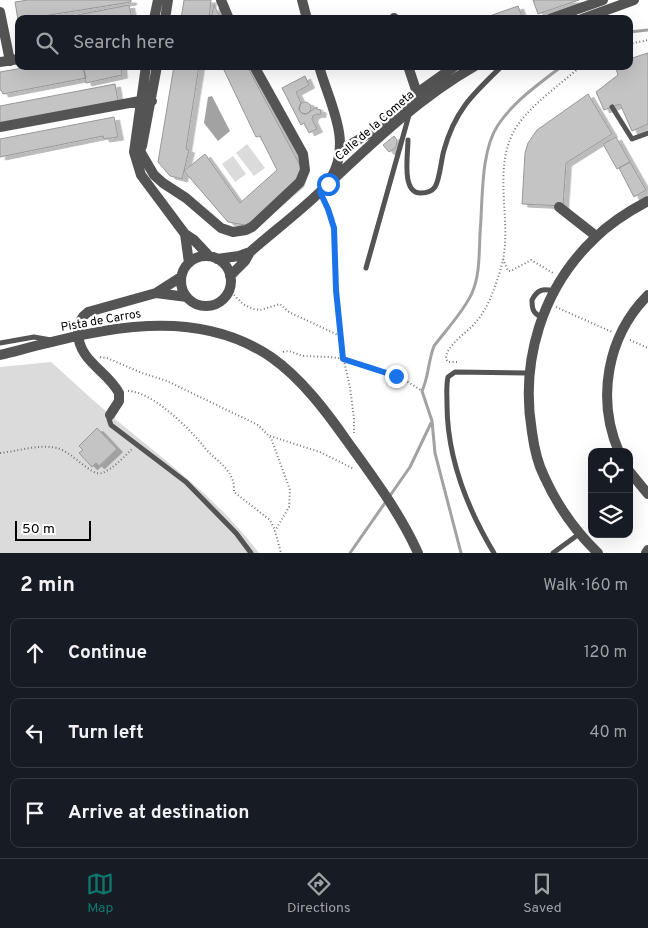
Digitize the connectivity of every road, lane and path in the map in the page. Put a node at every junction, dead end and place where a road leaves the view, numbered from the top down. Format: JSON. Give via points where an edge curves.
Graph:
{"nodes":[{"id":1,"x":158,"y":0,"type":"edge"},
{"id":2,"x":168,"y":0,"type":"edge"},
{"id":3,"x":221,"y":0,"type":"edge"},
{"id":4,"x":302,"y":0,"type":"edge"},
{"id":5,"x":603,"y":0,"type":"edge"},
{"id":6,"x":634,"y":0,"type":"edge"},
{"id":7,"x":0,"y":12,"type":"edge"},
{"id":8,"x":155,"y":15,"type":"edge"},
{"id":9,"x":166,"y":15,"type":"edge"},
{"id":10,"x":227,"y":15,"type":"edge"},
{"id":11,"x":306,"y":15,"type":"edge"},
{"id":12,"x":561,"y":15,"type":"edge"},
{"id":13,"x":593,"y":15,"type":"edge"},
{"id":14,"x":648,"y":40,"type":"edge"},
{"id":15,"x":633,"y":43,"type":"edge"},
{"id":16,"x":10,"y":61,"type":"edge"},
{"id":17,"x":145,"y":70,"type":"edge"},
{"id":18,"x":156,"y":70,"type":"edge"},
{"id":19,"x":256,"y":70,"type":"edge"},
{"id":20,"x":320,"y":70,"type":"edge"},
{"id":21,"x":409,"y":70,"type":"edge"},
{"id":22,"x":449,"y":70,"type":"edge"},
{"id":23,"x":468,"y":70,"type":"edge"},
{"id":24,"x":498,"y":70,"type":"edge"},
{"id":25,"x":576,"y":70,"type":"edge"},
{"id":26,"x":417,"y":93,"type":"junction"},
{"id":27,"x":140,"y":101,"type":"junction"},
{"id":28,"x":152,"y":101,"type":"junction"},
{"id":29,"x":612,"y":107,"type":"dead end"},
{"id":30,"x":410,"y":112,"type":"junction"},
{"id":31,"x":0,"y":127,"type":"edge"},
{"id":32,"x":648,"y":133,"type":"edge"},
{"id":33,"x":408,"y":140,"type":"dead end"},
{"id":34,"x":341,"y":150,"type":"junction"},
{"id":35,"x":138,"y":154,"type":"junction"},
{"id":36,"x":352,"y":162,"type":"junction"},
{"id":37,"x":324,"y":188,"type":"junction"},
{"id":38,"x":648,"y":201,"type":"edge"},
{"id":39,"x":559,"y":207,"type":"dead end"},
{"id":40,"x":185,"y":234,"type":"junction"},
{"id":41,"x":596,"y":236,"type":"junction"},
{"id":42,"x":250,"y":252,"type":"junction"},
{"id":43,"x":213,"y":257,"type":"junction"},
{"id":44,"x":503,"y":259,"type":"junction"},
{"id":45,"x":188,"y":263,"type":"junction"},
{"id":46,"x":366,"y":268,"type":"dead end"},
{"id":47,"x":230,"y":276,"type":"junction"},
{"id":48,"x":181,"y":277,"type":"junction"},
{"id":49,"x":561,"y":278,"type":"junction"},
{"id":50,"x":229,"y":290,"type":"junction"},
{"id":51,"x":553,"y":290,"type":"junction"},
{"id":52,"x":156,"y":293,"type":"junction"},
{"id":53,"x":648,"y":296,"type":"edge"},
{"id":54,"x":187,"y":297,"type":"junction"},
{"id":55,"x":547,"y":303,"type":"junction"},
{"id":56,"x":541,"y":318,"type":"junction"},
{"id":57,"x":620,"y":335,"type":"junction"},
{"id":58,"x":78,"y":336,"type":"junction"},
{"id":59,"x":340,"y":336,"type":"junction"},
{"id":60,"x":54,"y":342,"type":"junction"},
{"id":61,"x":0,"y":343,"type":"edge"},
{"id":62,"x":648,"y":348,"type":"edge"},
{"id":63,"x":0,"y":355,"type":"edge"},
{"id":64,"x":85,"y":356,"type":"junction"},
{"id":65,"x":272,"y":358,"type":"junction"},
{"id":66,"x":343,"y":359,"type":"junction"},
{"id":67,"x":457,"y":362,"type":"dead end"},
{"id":68,"x":528,"y":373,"type":"junction"},
{"id":69,"x":118,"y":391,"type":"junction"},
{"id":70,"x":422,"y":391,"type":"dead end"},
{"id":71,"x":110,"y":415,"type":"joint"},
{"id":72,"x":268,"y":435,"type":"junction"},
{"id":73,"x":137,"y":445,"type":"junction"},
{"id":74,"x":352,"y":448,"type":"junction"},
{"id":75,"x":618,"y":448,"type":"edge"},
{"id":76,"x":0,"y":453,"type":"edge"},
{"id":77,"x":356,"y":470,"type":"dead end"},
{"id":78,"x":633,"y":476,"type":"edge"},
{"id":79,"x":648,"y":494,"type":"edge"},
{"id":80,"x":275,"y":531,"type":"junction"},
{"id":81,"x":579,"y":534,"type":"junction"},
{"id":82,"x":251,"y":553,"type":"edge"},
{"id":83,"x":281,"y":553,"type":"edge"},
{"id":84,"x":418,"y":553,"type":"edge"},
{"id":85,"x":494,"y":553,"type":"edge"},
{"id":86,"x":553,"y":553,"type":"edge"},
{"id":87,"x":598,"y":553,"type":"edge"}],
"edges":[{"from":1,"to":8,"type":"street"},
{"from":2,"to":9,"type":"street"},
{"from":3,"to":10,"type":"street"},
{"from":4,"to":11,"type":"street"},
{"from":5,"to":12,"type":"street"},
{"from":6,"to":13,"type":"street"},
{"from":7,"to":16,"type":"street"},
{"from":14,"to":15,"type":"path"},
{"from":17,"to":27,"type":"street"},
{"from":18,"to":28,"type":"street"},
{"from":19,"to":35,"type":"street","via":[[303,154],[305,170],[300,182],[252,227],[233,232],[221,228],[186,198],[163,184]]},
{"from":20,"to":34,"type":"street","via":[[339,128]]},
{"from":21,"to":26,"type":"street","name":"Calle de la Cometa"},
{"from":22,"to":26,"type":"street","name":"Calle de la Cometa"},
{"from":23,"to":30,"type":"street","name":"Calle de la Cometa"},
{"from":24,"to":33,"type":"lane","via":[[470,96],[457,116],[434,187],[427,193],[418,194],[410,188],[407,179]]},
{"from":25,"to":44,"type":"path","via":[[523,116],[511,136],[504,172]]},
{"from":26,"to":34,"type":"street","name":"Calle de la Cometa","via":[[375,130]]},
{"from":27,"to":28,"type":"street"},
{"from":27,"to":31,"type":"street"},
{"from":27,"to":35,"type":"street","via":[[134,146]]},
{"from":28,"to":35,"type":"street"},
{"from":29,"to":32,"type":"lane","via":[[632,140]]},
{"from":30,"to":36,"type":"street","name":"Calle de la Cometa"},
{"from":30,"to":46,"type":"lane"},
{"from":34,"to":36,"type":"street","via":[[345,159]]},
{"from":34,"to":37,"type":"street","name":"Calle de la Cometa","via":[[335,172]]},
{"from":35,"to":40,"type":"street","via":[[138,170],[145,182]]},
{"from":36,"to":37,"type":"street","name":"Calle de la Cometa"},
{"from":37,"to":42,"type":"street","name":"Calle de la Cometa"},
{"from":37,"to":59,"type":"path","via":[[334,228]]},
{"from":38,"to":41,"type":"street"},
{"from":39,"to":41,"type":"street"},
{"from":40,"to":43,"type":"street"},
{"from":40,"to":45,"type":"street"},
{"from":41,"to":49,"type":"street"},
{"from":42,"to":43,"type":"street","name":"Calle de la Cometa"},
{"from":42,"to":47,"type":"street","name":"Calle de la Cometa"},
{"from":43,"to":45,"type":"street","via":[[202,256]]},
{"from":43,"to":47,"type":"street","via":[[226,266]]},
{"from":44,"to":49,"type":"path","via":[[508,271],[531,260]]},
{"from":44,"to":67,"type":"path","via":[[482,314],[447,351],[448,362]]},
{"from":45,"to":48,"type":"street"},
{"from":47,"to":50,"type":"street"},
{"from":48,"to":52,"type":"street"},
{"from":48,"to":54,"type":"street"},
{"from":49,"to":51,"type":"street"},
{"from":50,"to":54,"type":"street","via":[[212,305],[199,304]]},
{"from":50,"to":59,"type":"path","via":[[250,308],[260,310],[280,304],[289,312]]},
{"from":51,"to":55,"type":"street"},
{"from":51,"to":56,"type":"lane","via":[[540,290],[532,300],[532,310]]},
{"from":52,"to":54,"type":"street"},
{"from":52,"to":58,"type":"street","via":[[88,312],[82,316]]},
{"from":53,"to":57,"type":"street"},
{"from":55,"to":56,"type":"street"},
{"from":55,"to":57,"type":"path"},
{"from":56,"to":68,"type":"street"},
{"from":57,"to":62,"type":"path"},
{"from":57,"to":75,"type":"street","via":[[606,388],[609,424]]},
{"from":58,"to":60,"type":"street","name":"Pista de Carros"},
{"from":58,"to":64,"type":"street"},
{"from":58,"to":65,"type":"street","name":"Pista de Carros","via":[[146,325],[194,328],[244,342]]},
{"from":59,"to":66,"type":"path"},
{"from":60,"to":61,"type":"lane","via":[[34,337]]},
{"from":60,"to":63,"type":"street","name":"Pista de Carros"},
{"from":64,"to":69,"type":"street"},
{"from":64,"to":72,"type":"path","via":[[107,358],[167,381],[258,425]]},
{"from":65,"to":66,"type":"path","via":[[287,351],[302,356]]},
{"from":65,"to":74,"type":"street","name":"Pista de Carros","via":[[322,408]]},
{"from":66,"to":70,"type":"path","via":[[383,371]]},
{"from":66,"to":74,"type":"path","via":[[354,420]]},
{"from":68,"to":81,"type":"street","via":[[528,409],[543,475]]},
{"from":68,"to":85,"type":"lane","via":[[456,372],[447,381],[447,421],[454,460],[474,518]]},
{"from":69,"to":71,"type":"street","via":[[119,401]]},
{"from":69,"to":80,"type":"path","via":[[134,391],[182,423],[224,466],[233,481],[234,492],[270,520]]},
{"from":71,"to":73,"type":"lane","via":[[111,424]]},
{"from":72,"to":77,"type":"path","via":[[320,452]]},
{"from":72,"to":80,"type":"path","via":[[290,490],[289,508]]},
{"from":73,"to":76,"type":"path","via":[[99,474],[60,449],[38,446]]},
{"from":73,"to":82,"type":"lane","via":[[192,488]]},
{"from":74,"to":84,"type":"street","name":"Pista de Carros","via":[[402,522]]},
{"from":78,"to":79,"type":"street"},
{"from":80,"to":83,"type":"path"},
{"from":81,"to":86,"type":"lane"},
{"from":81,"to":87,"type":"street"}]}
